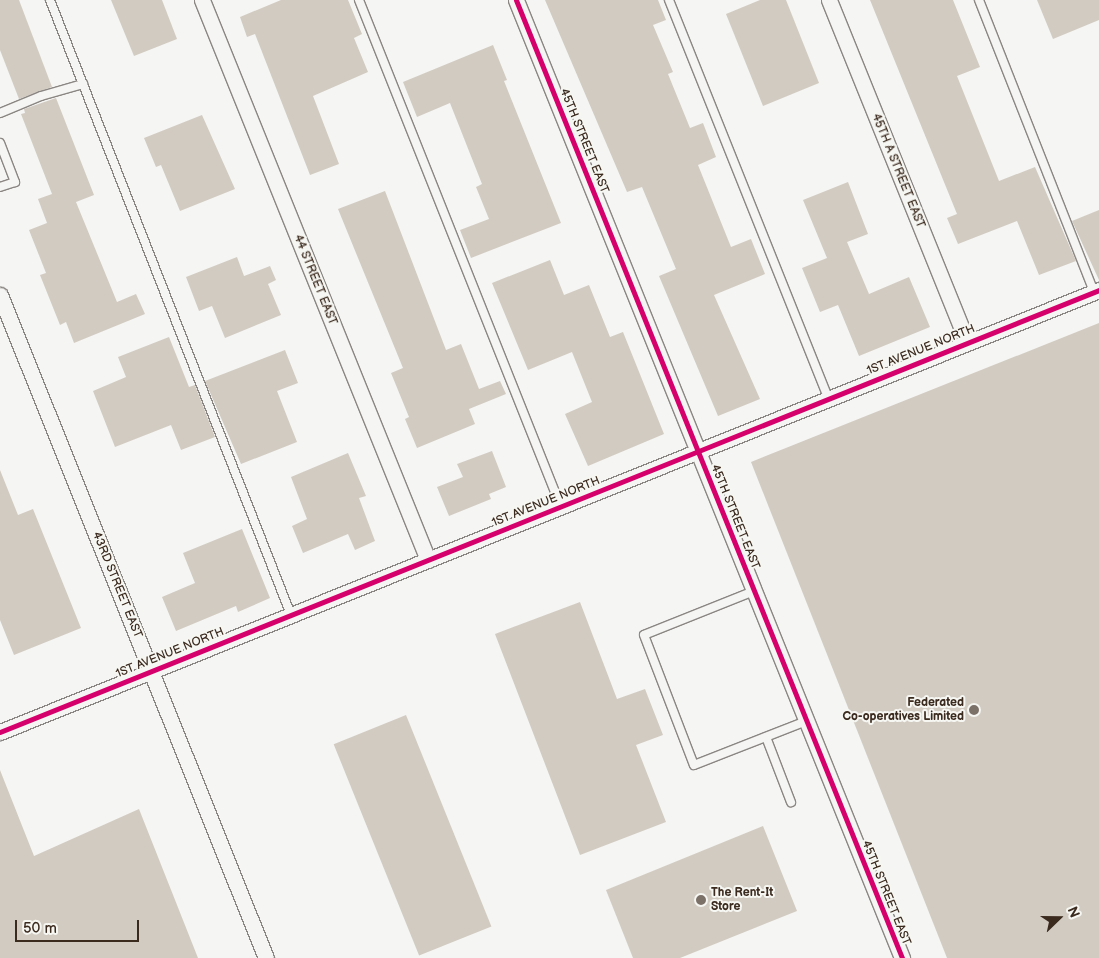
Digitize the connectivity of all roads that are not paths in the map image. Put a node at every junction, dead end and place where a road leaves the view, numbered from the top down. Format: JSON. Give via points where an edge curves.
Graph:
{"nodes":[{"id":1,"x":50,"y":0,"type":"edge"},
{"id":2,"x":202,"y":0,"type":"edge"},
{"id":3,"x":359,"y":0,"type":"edge"},
{"id":4,"x":516,"y":0,"type":"edge"},
{"id":5,"x":669,"y":0,"type":"edge"},
{"id":6,"x":829,"y":0,"type":"edge"},
{"id":7,"x":979,"y":0,"type":"edge"},
{"id":8,"x":83,"y":84,"type":"junction"},
{"id":9,"x":0,"y":114,"type":"edge"},
{"id":10,"x":0,"y":143,"type":"edge"},
{"id":11,"x":0,"y":187,"type":"edge"},
{"id":12,"x":1097,"y":291,"type":"edge"},
{"id":13,"x":0,"y":295,"type":"edge"},
{"id":14,"x":967,"y":342,"type":"junction"},
{"id":15,"x":828,"y":398,"type":"junction"},
{"id":16,"x":697,"y":451,"type":"junction"},
{"id":17,"x":561,"y":506,"type":"junction"},
{"id":18,"x":428,"y":560,"type":"junction"},
{"id":19,"x":754,"y":591,"type":"junction"},
{"id":20,"x":292,"y":615,"type":"junction"},
{"id":21,"x":152,"y":671,"type":"junction"},
{"id":22,"x":806,"y":721,"type":"junction"},
{"id":23,"x":0,"y":732,"type":"edge"},
{"id":24,"x":766,"y":737,"type":"junction"},
{"id":25,"x":791,"y":802,"type":"dead end"},
{"id":26,"x":266,"y":958,"type":"edge"},
{"id":27,"x":902,"y":958,"type":"edge"}],
"edges":[{"from":1,"to":8,"type":"lane"},
{"from":2,"to":18,"type":"street","name":"44 STREET EAST"},
{"from":3,"to":17,"type":"lane"},
{"from":4,"to":16,"type":"street","name":"45TH STREET EAST"},
{"from":5,"to":15,"type":"lane"},
{"from":6,"to":14,"type":"street","name":"45TH A STREET EAST"},
{"from":7,"to":12,"type":"lane"},
{"from":8,"to":9,"type":"lane","via":[[41,96]]},
{"from":8,"to":20,"type":"lane"},
{"from":10,"to":11,"type":"lane","via":[[15,182]]},
{"from":12,"to":14,"type":"street","name":"1ST AVENUE NORTH"},
{"from":13,"to":21,"type":"street","name":"43RD STREET EAST"},
{"from":14,"to":15,"type":"street","name":"1ST AVENUE NORTH"},
{"from":15,"to":16,"type":"street","name":"1ST AVENUE NORTH"},
{"from":16,"to":17,"type":"street","name":"1ST AVENUE NORTH"},
{"from":16,"to":19,"type":"street","name":"45TH STREET EAST"},
{"from":17,"to":18,"type":"street","name":"1ST AVENUE NORTH"},
{"from":18,"to":20,"type":"street","name":"1ST AVENUE NORTH"},
{"from":19,"to":22,"type":"street","name":"45TH STREET EAST"},
{"from":19,"to":24,"type":"lane","via":[[644,635],[694,766]]},
{"from":20,"to":21,"type":"street","name":"1ST AVENUE NORTH"},
{"from":21,"to":23,"type":"street","name":"1ST AVENUE NORTH"},
{"from":21,"to":26,"type":"street","name":"43RD STREET EAST"},
{"from":22,"to":24,"type":"lane"},
{"from":22,"to":27,"type":"street","name":"45TH STREET EAST"},
{"from":24,"to":25,"type":"lane"}]}
